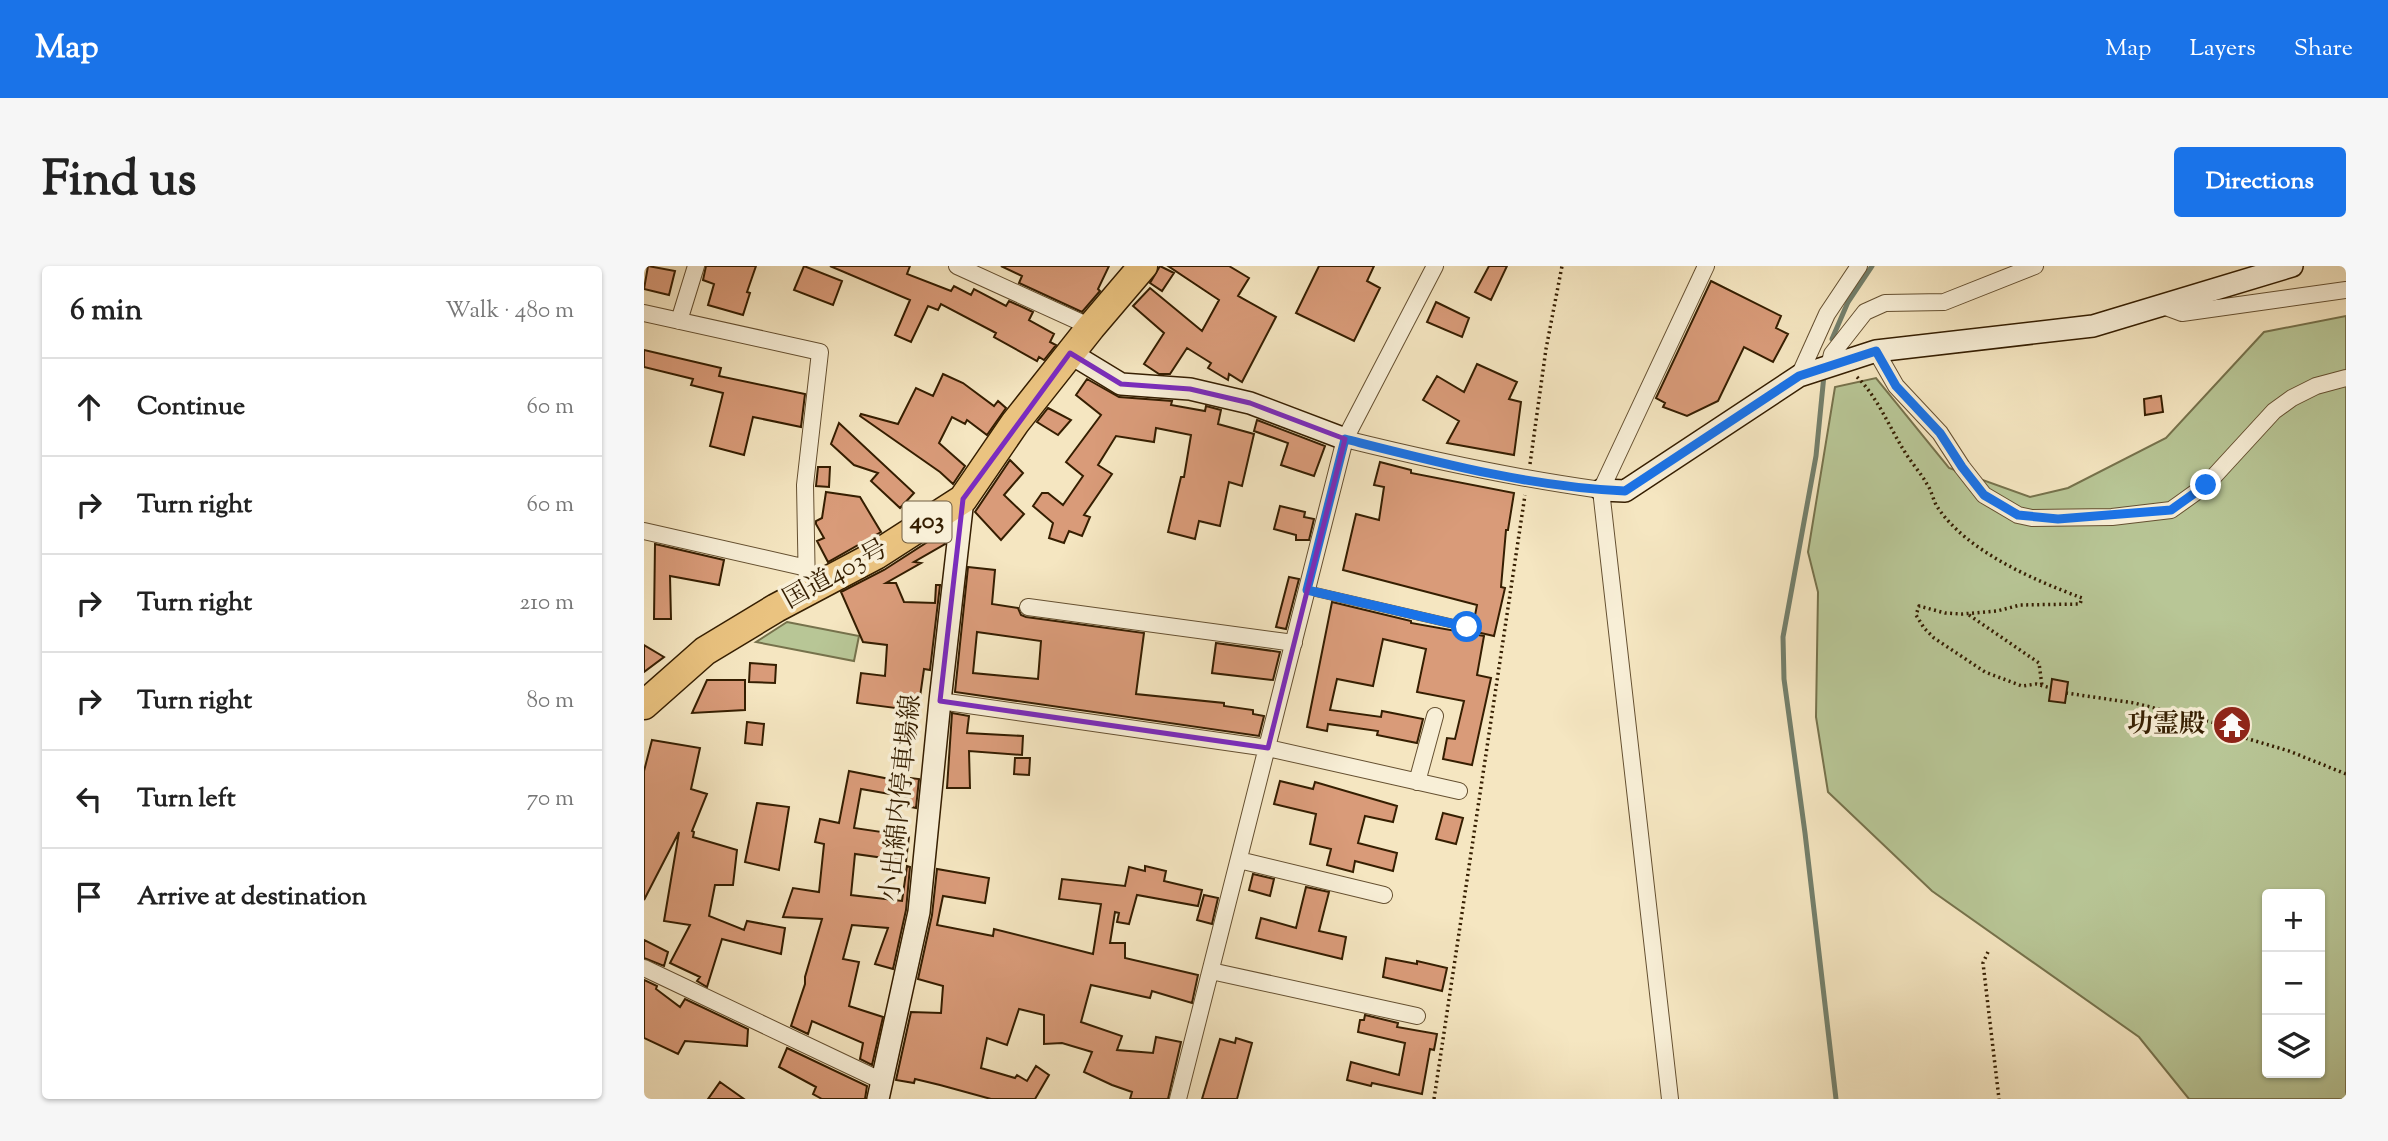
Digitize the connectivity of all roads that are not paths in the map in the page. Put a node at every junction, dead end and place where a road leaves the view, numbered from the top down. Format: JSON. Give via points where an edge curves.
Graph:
{"nodes":[{"id":1,"x":696,"y":266,"type":"edge"},
{"id":2,"x":957,"y":266,"type":"edge"},
{"id":3,"x":1143,"y":266,"type":"edge"},
{"id":4,"x":1435,"y":266,"type":"edge"},
{"id":5,"x":1706,"y":266,"type":"edge"},
{"id":6,"x":1859,"y":266,"type":"edge"},
{"id":7,"x":2035,"y":266,"type":"edge"},
{"id":8,"x":2292,"y":266,"type":"edge"},
{"id":9,"x":2346,"y":290,"type":"edge"},
{"id":10,"x":2163,"y":306,"type":"junction"},
{"id":11,"x":644,"y":313,"type":"edge"},
{"id":12,"x":679,"y":321,"type":"junction"},
{"id":13,"x":1091,"y":327,"type":"junction"},
{"id":14,"x":1876,"y":351,"type":"junction"},
{"id":15,"x":1070,"y":353,"type":"junction"},
{"id":16,"x":1829,"y":366,"type":"junction"},
{"id":17,"x":1799,"y":376,"type":"junction"},
{"id":18,"x":2346,"y":378,"type":"edge"},
{"id":19,"x":1345,"y":439,"type":"junction"},
{"id":20,"x":1601,"y":490,"type":"junction"},
{"id":21,"x":963,"y":499,"type":"junction"},
{"id":22,"x":644,"y":531,"type":"edge"},
{"id":23,"x":807,"y":580,"type":"junction"},
{"id":24,"x":1307,"y":590,"type":"junction"},
{"id":25,"x":1028,"y":607,"type":"dead end"},
{"id":26,"x":1467,"y":627,"type":"dead end"},
{"id":27,"x":1294,"y":643,"type":"junction"},
{"id":28,"x":940,"y":701,"type":"junction"},
{"id":29,"x":644,"y":705,"type":"edge"},
{"id":30,"x":1435,"y":716,"type":"dead end"},
{"id":31,"x":1268,"y":748,"type":"junction"},
{"id":32,"x":1417,"y":782,"type":"junction"},
{"id":33,"x":1459,"y":791,"type":"dead end"},
{"id":34,"x":1239,"y":860,"type":"junction"},
{"id":35,"x":1384,"y":895,"type":"dead end"},
{"id":36,"x":644,"y":968,"type":"edge"},
{"id":37,"x":1211,"y":971,"type":"junction"},
{"id":38,"x":1417,"y":1016,"type":"dead end"},
{"id":39,"x":880,"y":1090,"type":"edge"},
{"id":40,"x":1178,"y":1099,"type":"edge"},
{"id":41,"x":1670,"y":1099,"type":"edge"}],
"edges":[{"from":1,"to":12,"type":"street"},
{"from":2,"to":13,"type":"street"},
{"from":3,"to":13,"type":"highway","name":"国道403号","number":"403"},
{"from":4,"to":19,"type":"street"},
{"from":5,"to":20,"type":"street"},
{"from":6,"to":17,"type":"street","via":[[1827,314]]},
{"from":7,"to":16,"type":"street","via":[[1944,302],[1885,303],[1865,312],[1832,354]]},
{"from":8,"to":10,"type":"street"},
{"from":9,"to":10,"type":"street","via":[[2182,313]]},
{"from":10,"to":14,"type":"street","via":[[2093,326]]},
{"from":11,"to":12,"type":"street"},
{"from":12,"to":23,"type":"street","via":[[820,352],[804,485]]},
{"from":13,"to":15,"type":"highway","name":"国道403号","number":"403"},
{"from":14,"to":16,"type":"street"},
{"from":14,"to":18,"type":"street","via":[[1896,386],[1940,433],[1984,495],[2032,518],[2112,517],[2171,510],[2206,485],[2274,411],[2316,386]]},
{"from":15,"to":19,"type":"street","via":[[1121,384],[1190,389],[1250,403]]},
{"from":15,"to":21,"type":"highway","name":"国道403号","number":"403"},
{"from":16,"to":17,"type":"street"},
{"from":17,"to":20,"type":"street","via":[[1625,491]]},
{"from":19,"to":20,"type":"street","via":[[1427,460]]},
{"from":19,"to":24,"type":"street"},
{"from":20,"to":41,"type":"street"},
{"from":21,"to":23,"type":"highway","name":"国道403号","number":"403","via":[[876,555]]},
{"from":21,"to":28,"type":"street","name":"小出綿内停車場線"},
{"from":22,"to":23,"type":"street"},
{"from":23,"to":29,"type":"highway","name":"国道403号","number":"403","via":[[776,608],[705,651]]},
{"from":24,"to":26,"type":"lane"},
{"from":24,"to":27,"type":"street"},
{"from":25,"to":27,"type":"street"},
{"from":27,"to":31,"type":"street"},
{"from":28,"to":31,"type":"street"},
{"from":28,"to":39,"type":"street","name":"小出綿内停車場線","via":[[919,912]]},
{"from":30,"to":32,"type":"street"},
{"from":31,"to":32,"type":"street"},
{"from":31,"to":34,"type":"street"},
{"from":32,"to":33,"type":"street"},
{"from":34,"to":35,"type":"street"},
{"from":34,"to":37,"type":"street"},
{"from":36,"to":39,"type":"street"},
{"from":37,"to":38,"type":"street"},
{"from":37,"to":40,"type":"street"}]}
